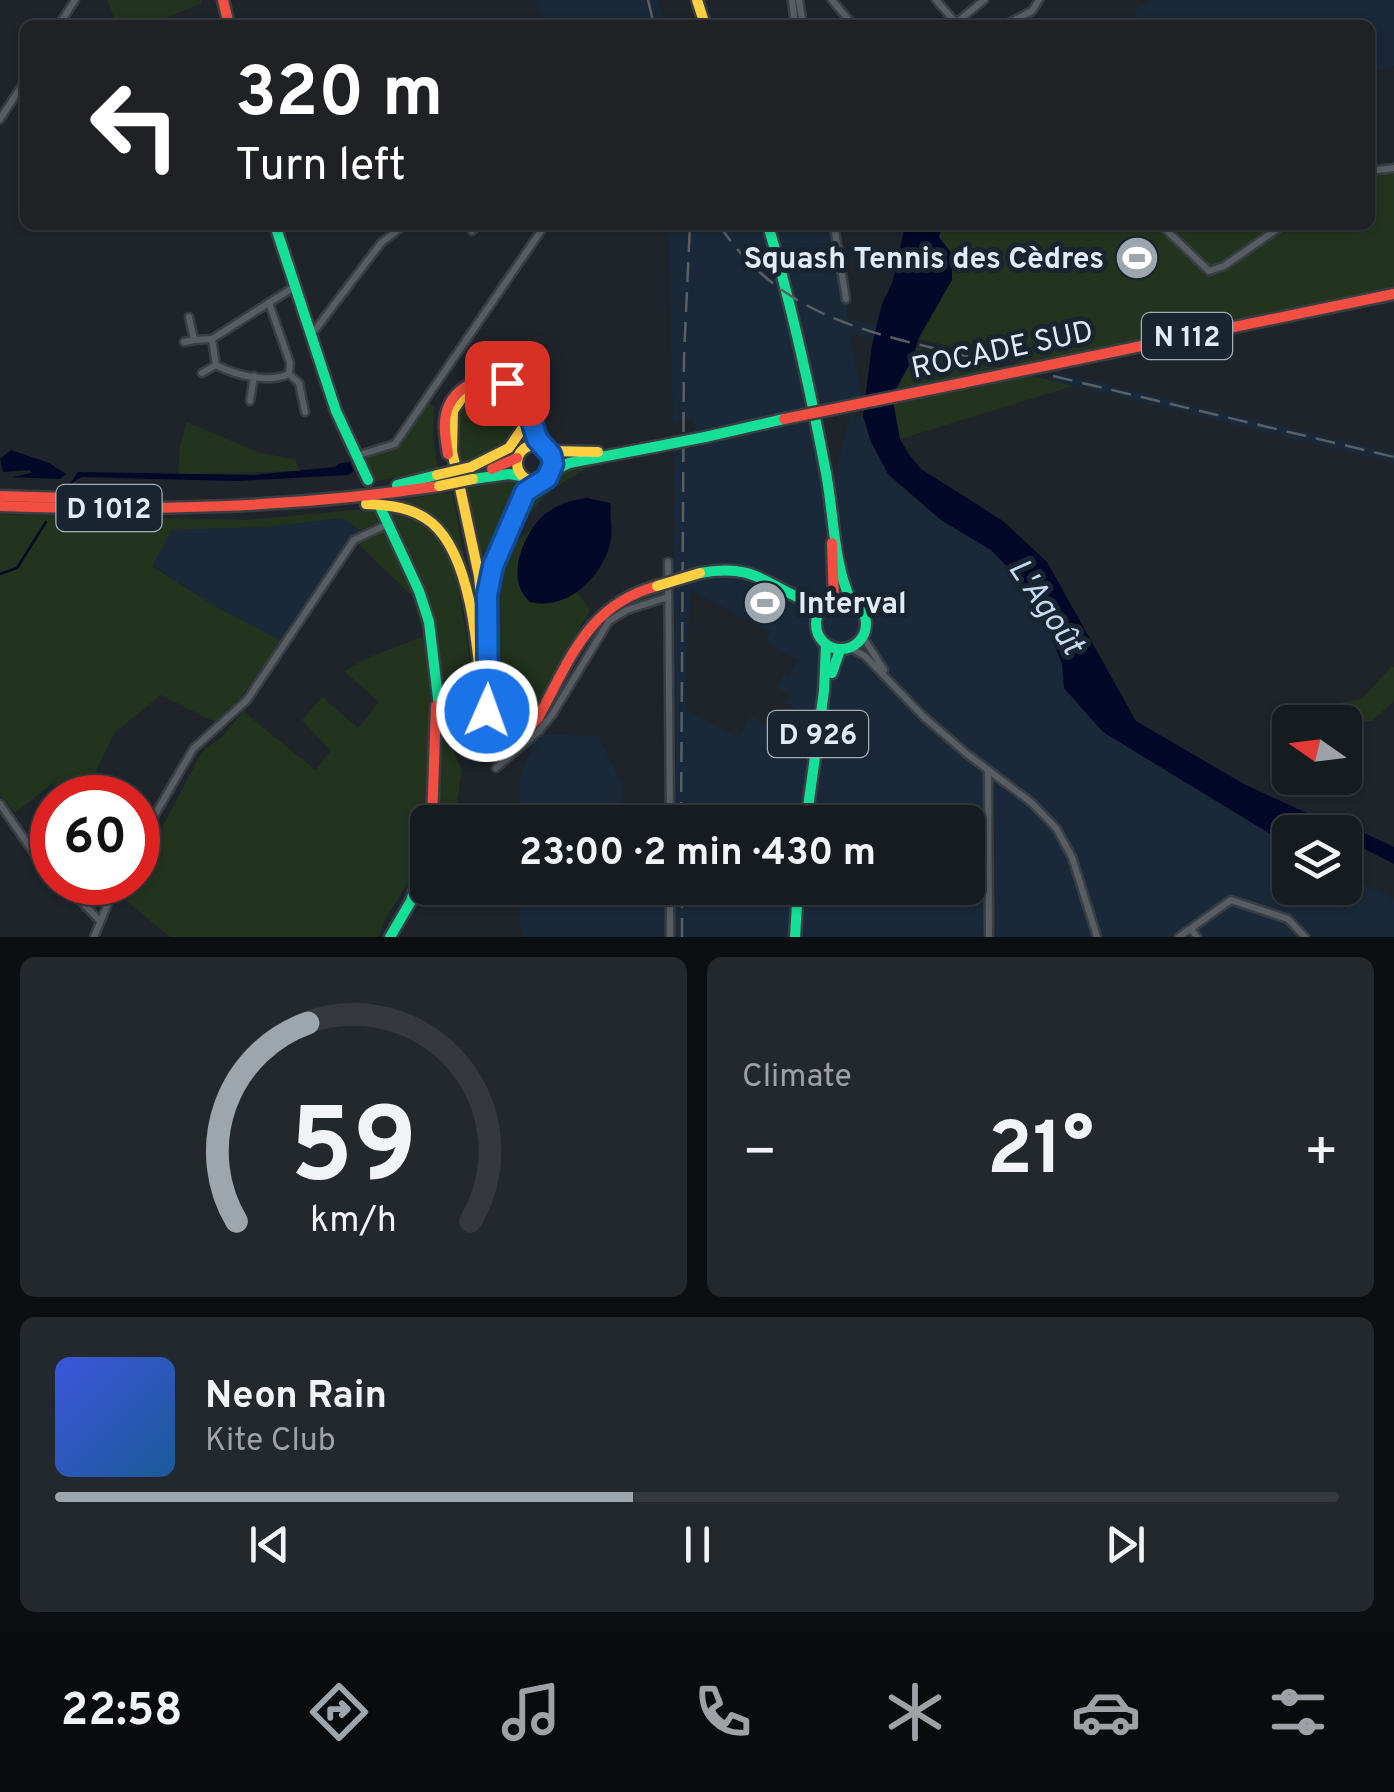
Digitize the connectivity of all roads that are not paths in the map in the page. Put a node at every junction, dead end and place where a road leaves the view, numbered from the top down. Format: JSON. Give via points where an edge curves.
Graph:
{"nodes":[{"id":1,"x":832,"y":0,"type":"edge"},
{"id":2,"x":936,"y":0,"type":"edge"},
{"id":3,"x":984,"y":0,"type":"edge"},
{"id":4,"x":1039,"y":0,"type":"edge"},
{"id":5,"x":850,"y":20,"type":"edge"},
{"id":6,"x":954,"y":20,"type":"edge"},
{"id":7,"x":962,"y":20,"type":"edge"},
{"id":8,"x":1015,"y":20,"type":"edge"},
{"id":9,"x":20,"y":90,"type":"edge"},
{"id":10,"x":0,"y":120,"type":"edge"},
{"id":11,"x":277,"y":230,"type":"edge"},
{"id":12,"x":402,"y":230,"type":"edge"},
{"id":13,"x":542,"y":230,"type":"edge"},
{"id":14,"x":769,"y":230,"type":"edge"},
{"id":15,"x":835,"y":230,"type":"edge"},
{"id":16,"x":1167,"y":230,"type":"edge"},
{"id":17,"x":1276,"y":230,"type":"edge"},
{"id":18,"x":294,"y":287,"type":"junction"},
{"id":19,"x":1394,"y":294,"type":"edge"},
{"id":20,"x":280,"y":295,"type":"junction"},
{"id":21,"x":846,"y":299,"type":"dead end"},
{"id":22,"x":269,"y":302,"type":"junction"},
{"id":23,"x":299,"y":302,"type":"junction"},
{"id":24,"x":189,"y":317,"type":"dead end"},
{"id":25,"x":311,"y":335,"type":"junction"},
{"id":26,"x":212,"y":339,"type":"junction"},
{"id":27,"x":194,"y":340,"type":"junction"},
{"id":28,"x":184,"y":342,"type":"dead end"},
{"id":29,"x":216,"y":365,"type":"junction"},
{"id":30,"x":202,"y":373,"type":"dead end"},
{"id":31,"x":288,"y":374,"type":"junction"},
{"id":32,"x":254,"y":376,"type":"junction"},
{"id":33,"x":250,"y":400,"type":"dead end"},
{"id":34,"x":306,"y":412,"type":"dead end"},
{"id":35,"x":545,"y":449,"type":"junction"},
{"id":36,"x":620,"y":452,"type":"junction"},
{"id":37,"x":356,"y":456,"type":"junction"},
{"id":38,"x":517,"y":458,"type":"junction"},
{"id":39,"x":472,"y":473,"type":"junction"},
{"id":40,"x":551,"y":473,"type":"junction"},
{"id":41,"x":521,"y":476,"type":"junction"},
{"id":42,"x":368,"y":480,"type":"dead end"},
{"id":43,"x":437,"y":480,"type":"junction"},
{"id":44,"x":536,"y":482,"type":"junction"},
{"id":45,"x":826,"y":483,"type":"junction"},
{"id":46,"x":0,"y":496,"type":"edge"},
{"id":47,"x":0,"y":506,"type":"edge"},
{"id":48,"x":297,"y":506,"type":"junction"},
{"id":49,"x":381,"y":510,"type":"dead end"},
{"id":50,"x":388,"y":524,"type":"junction"},
{"id":51,"x":668,"y":562,"type":"dead end"},
{"id":52,"x":792,"y":595,"type":"junction"},
{"id":53,"x":668,"y":597,"type":"junction"},
{"id":54,"x":851,"y":601,"type":"junction"},
{"id":55,"x":829,"y":602,"type":"junction"},
{"id":56,"x":816,"y":621,"type":"junction"},
{"id":57,"x":862,"y":637,"type":"junction"},
{"id":58,"x":826,"y":645,"type":"junction"},
{"id":59,"x":845,"y":649,"type":"junction"},
{"id":60,"x":488,"y":674,"type":"junction"},
{"id":61,"x":900,"y":691,"type":"junction"},
{"id":62,"x":436,"y":698,"type":"junction"},
{"id":63,"x":482,"y":698,"type":"junction"},
{"id":64,"x":480,"y":712,"type":"junction"},
{"id":65,"x":493,"y":712,"type":"junction"},
{"id":66,"x":468,"y":727,"type":"junction"},
{"id":67,"x":503,"y":731,"type":"junction"},
{"id":68,"x":496,"y":768,"type":"dead end"},
{"id":69,"x":988,"y":770,"type":"junction"},
{"id":70,"x":0,"y":804,"type":"edge"},
{"id":71,"x":433,"y":805,"type":"edge"},
{"id":72,"x":670,"y":805,"type":"edge"},
{"id":73,"x":811,"y":805,"type":"edge"},
{"id":74,"x":812,"y":805,"type":"edge"},
{"id":75,"x":160,"y":806,"type":"edge"},
{"id":76,"x":30,"y":847,"type":"edge"},
{"id":77,"x":410,"y":903,"type":"edge"},
{"id":78,"x":85,"y":905,"type":"edge"},
{"id":79,"x":106,"y":905,"type":"edge"},
{"id":80,"x":670,"y":905,"type":"edge"},
{"id":81,"x":800,"y":905,"type":"edge"},
{"id":82,"x":99,"y":920,"type":"junction"},
{"id":83,"x":1191,"y":928,"type":"junction"},
{"id":84,"x":94,"y":937,"type":"edge"},
{"id":85,"x":390,"y":937,"type":"edge"},
{"id":86,"x":670,"y":937,"type":"edge"},
{"id":87,"x":798,"y":937,"type":"edge"},
{"id":88,"x":989,"y":937,"type":"edge"},
{"id":89,"x":1097,"y":937,"type":"edge"},
{"id":90,"x":1179,"y":937,"type":"edge"},
{"id":91,"x":1197,"y":937,"type":"edge"},
{"id":92,"x":1304,"y":937,"type":"edge"}],
"edges":[{"from":1,"to":5,"type":"street"},
{"from":2,"to":6,"type":"street"},
{"from":3,"to":7,"type":"street"},
{"from":4,"to":8,"type":"street"},
{"from":9,"to":10,"type":"street"},
{"from":11,"to":18,"type":"main road"},
{"from":12,"to":25,"type":"street","via":[[381,244]]},
{"from":13,"to":37,"type":"street","via":[[395,444]]},
{"from":14,"to":45,"type":"main road"},
{"from":15,"to":21,"type":"street"},
{"from":16,"to":17,"type":"street","via":[[1201,262],[1220,268]]},
{"from":18,"to":20,"type":"street"},
{"from":18,"to":23,"type":"main road"},
{"from":19,"to":36,"type":"main road","name":"ROCADE SUD","number":"N 112","bridge":true},
{"from":20,"to":22,"type":"street"},
{"from":20,"to":23,"type":"street"},
{"from":22,"to":26,"type":"street"},
{"from":22,"to":31,"type":"street"},
{"from":23,"to":25,"type":"main road"},
{"from":24,"to":27,"type":"street"},
{"from":25,"to":37,"type":"main road"},
{"from":26,"to":27,"type":"street"},
{"from":26,"to":29,"type":"street"},
{"from":27,"to":28,"type":"street"},
{"from":29,"to":30,"type":"street"},
{"from":29,"to":32,"type":"street"},
{"from":31,"to":32,"type":"street"},
{"from":31,"to":34,"type":"street","via":[[299,383]]},
{"from":32,"to":33,"type":"street"},
{"from":35,"to":36,"type":"main road","name":"ROCADE SUD"},
{"from":35,"to":38,"type":"main road","via":[[524,448]]},
{"from":35,"to":40,"type":"main road","via":[[553,459]]},
{"from":35,"to":63,"type":"main road","via":[[526,403],[507,383],[474,381],[451,400],[445,436],[481,612]]},
{"from":36,"to":40,"type":"main road","name":"ROCADE SUD"},
{"from":37,"to":42,"type":"main road"},
{"from":38,"to":39,"type":"main road","number":"D 1012"},
{"from":38,"to":41,"type":"main road"},
{"from":39,"to":41,"type":"main road","number":"D 1012"},
{"from":39,"to":43,"type":"main road","number":"D 1012","bridge":true},
{"from":39,"to":60,"type":"main road","via":[[509,451],[523,428],[519,402],[497,385],[465,392],[450,426],[480,576]]},
{"from":40,"to":44,"type":"main road"},
{"from":41,"to":44,"type":"main road"},
{"from":43,"to":46,"type":"main road","number":"D 1012","via":[[261,500]]},
{"from":43,"to":48,"type":"main road","number":"D 1012"},
{"from":44,"to":60,"type":"main road","via":[[523,496],[490,576]]},
{"from":45,"to":54,"type":"main road"},
{"from":45,"to":55,"type":"main road","via":[[836,586]]},
{"from":47,"to":48,"type":"main road","number":"D 1012"},
{"from":48,"to":63,"type":"main road","via":[[392,505],[423,516],[446,535],[464,574]]},
{"from":49,"to":50,"type":"main road"},
{"from":50,"to":62,"type":"main road","via":[[429,622]]},
{"from":50,"to":75,"type":"street","via":[[354,540],[248,700],[193,749]]},
{"from":51,"to":53,"type":"street"},
{"from":52,"to":55,"type":"main road"},
{"from":52,"to":56,"type":"main road"},
{"from":52,"to":67,"type":"main road","bridge":true,"via":[[738,567],[616,601],[589,628],[538,718],[529,727]]},
{"from":53,"to":68,"type":"street","via":[[609,622],[552,715]]},
{"from":53,"to":72,"type":"street"},
{"from":54,"to":55,"type":"main road"},
{"from":54,"to":57,"type":"main road","via":[[865,618]]},
{"from":55,"to":56,"type":"main road"},
{"from":56,"to":58,"type":"main road","number":"D 926"},
{"from":57,"to":59,"type":"main road"},
{"from":57,"to":61,"type":"street"},
{"from":58,"to":59,"type":"main road"},
{"from":58,"to":73,"type":"main road","number":"D 926"},
{"from":59,"to":61,"type":"street","via":[[863,654]]},
{"from":59,"to":74,"type":"main road","number":"D 926","via":[[834,663]]},
{"from":60,"to":65,"type":"main road"},
{"from":61,"to":69,"type":"street"},
{"from":62,"to":66,"type":"main road","via":[[446,719]]},
{"from":62,"to":71,"type":"main road"},
{"from":63,"to":64,"type":"main road"},
{"from":64,"to":65,"type":"main road"},
{"from":64,"to":66,"type":"main road"},
{"from":65,"to":67,"type":"main road"},
{"from":66,"to":67,"type":"main road","via":[[472,743],[483,748],[493,747]]},
{"from":69,"to":88,"type":"street"},
{"from":69,"to":89,"type":"street","via":[[1056,828]]},
{"from":70,"to":76,"type":"street"},
{"from":77,"to":85,"type":"main road"},
{"from":78,"to":82,"type":"street"},
{"from":79,"to":82,"type":"street"},
{"from":80,"to":86,"type":"street"},
{"from":81,"to":87,"type":"main road"},
{"from":82,"to":84,"type":"street"},
{"from":83,"to":90,"type":"street"},
{"from":83,"to":91,"type":"street"},
{"from":83,"to":92,"type":"street","via":[[1231,900],[1288,919]]}]}
